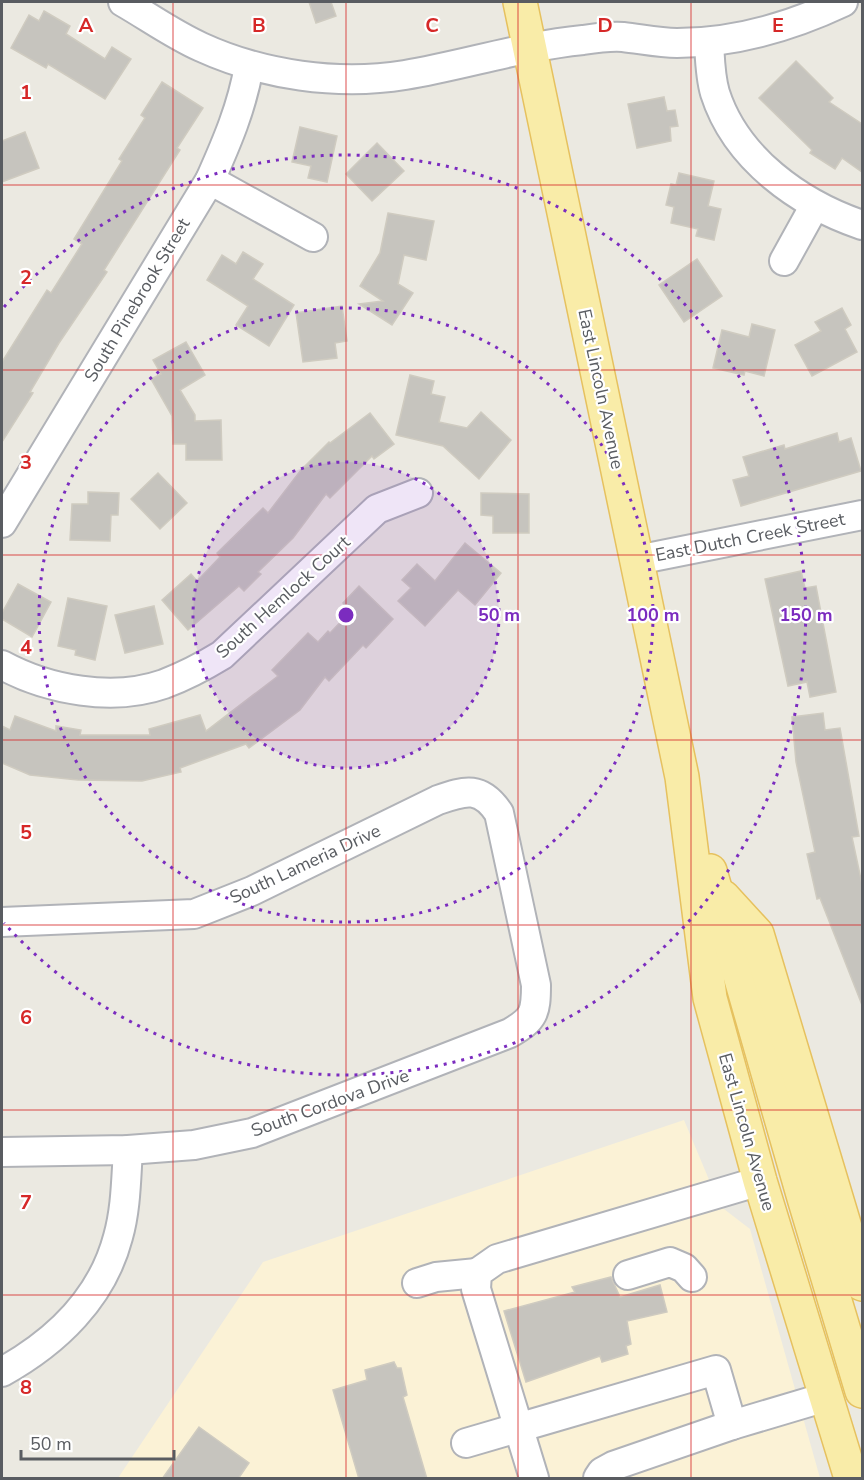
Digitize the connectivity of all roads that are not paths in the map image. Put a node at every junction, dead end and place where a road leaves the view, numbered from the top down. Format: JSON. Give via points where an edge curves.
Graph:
{"nodes":[{"id":1,"x":123,"y":2,"type":"edge"},
{"id":2,"x":519,"y":2,"type":"edge"},
{"id":3,"x":843,"y":2,"type":"edge"},
{"id":4,"x":709,"y":42,"type":"junction"},
{"id":5,"x":529,"y":48,"type":"junction"},
{"id":6,"x":249,"y":66,"type":"junction"},
{"id":7,"x":210,"y":180,"type":"junction"},
{"id":8,"x":815,"y":206,"type":"junction"},
{"id":9,"x":862,"y":225,"type":"edge"},
{"id":10,"x":313,"y":237,"type":"dead end"},
{"id":11,"x":784,"y":261,"type":"dead end"},
{"id":12,"x":418,"y":493,"type":"dead end"},
{"id":13,"x":862,"y":515,"type":"edge"},
{"id":14,"x":2,"y":523,"type":"edge"},
{"id":15,"x":637,"y":560,"type":"junction"},
{"id":16,"x":2,"y":665,"type":"edge"},
{"id":17,"x":682,"y":777,"type":"junction"},
{"id":18,"x":716,"y":889,"type":"junction"},
{"id":19,"x":521,"y":905,"type":"joint"},
{"id":20,"x":2,"y":922,"type":"edge"},
{"id":21,"x":128,"y":1150,"type":"junction"},
{"id":22,"x":2,"y":1152,"type":"edge"},
{"id":23,"x":760,"y":1181,"type":"junction"},
{"id":24,"x":477,"y":1274,"type":"junction"},
{"id":25,"x":628,"y":1275,"type":"dead end"},
{"id":26,"x":692,"y":1277,"type":"dead end"},
{"id":27,"x":417,"y":1283,"type":"dead end"},
{"id":28,"x":862,"y":1284,"type":"edge"},
{"id":29,"x":835,"y":1302,"type":"junction"},
{"id":30,"x":2,"y":1372,"type":"edge"},
{"id":31,"x":862,"y":1390,"type":"edge"},
{"id":32,"x":826,"y":1397,"type":"junction"},
{"id":33,"x":732,"y":1425,"type":"junction"},
{"id":34,"x":519,"y":1429,"type":"junction"},
{"id":35,"x":466,"y":1443,"type":"dead end"},
{"id":36,"x":534,"y":1479,"type":"edge"},
{"id":37,"x":598,"y":1479,"type":"edge"},
{"id":38,"x":851,"y":1479,"type":"edge"}],
"edges":[{"from":1,"to":6,"type":"street","via":[[200,47]]},
{"from":2,"to":5,"type":"main road","name":"East Lincoln Avenue"},
{"from":3,"to":4,"type":"street","via":[[780,27]]},
{"from":4,"to":5,"type":"street","via":[[621,37]]},
{"from":4,"to":8,"type":"street","via":[[710,72],[727,119],[760,165]]},
{"from":5,"to":6,"type":"street","via":[[404,75],[362,79],[309,76]]},
{"from":5,"to":15,"type":"main road","name":"East Lincoln Avenue"},
{"from":6,"to":7,"type":"street","name":"South Pinebrook Street","via":[[234,126]]},
{"from":7,"to":10,"type":"street"},
{"from":7,"to":14,"type":"street","name":"South Pinebrook Street"},
{"from":8,"to":9,"type":"street"},
{"from":8,"to":11,"type":"street"},
{"from":12,"to":16,"type":"street","name":"South Hemlock Court","via":[[377,510],[222,655],[194,672],[162,685],[126,692],[95,691],[49,683]]},
{"from":13,"to":15,"type":"street","name":"East Dutch Creek Street"},
{"from":15,"to":17,"type":"main road","name":"East Lincoln Avenue"},
{"from":17,"to":18,"type":"main road","name":"East Lincoln Avenue"},
{"from":17,"to":23,"type":"main road","name":"East Lincoln Avenue","via":[[710,998]]},
{"from":18,"to":28,"type":"main road","via":[[757,934]]},
{"from":18,"to":29,"type":"main road","name":"East Lincoln Avenue"},
{"from":19,"to":20,"type":"street","name":"South Lameria Drive","via":[[499,813],[485,797],[463,791],[252,891],[194,914]]},
{"from":19,"to":21,"type":"street","name":"South Cordova Drive","via":[[536,985],[536,1009],[526,1024],[252,1133],[194,1145]]},
{"from":21,"to":22,"type":"street","name":"South Cordova Drive"},
{"from":21,"to":30,"type":"street","via":[[124,1206],[108,1267],[67,1326]]},
{"from":23,"to":24,"type":"street","via":[[497,1259]]},
{"from":23,"to":29,"type":"main road","via":[[774,1179],[783,1187],[807,1264]]},
{"from":23,"to":32,"type":"main road","name":"East Lincoln Avenue"},
{"from":24,"to":27,"type":"street","via":[[436,1277]]},
{"from":24,"to":34,"type":"street","via":[[476,1289]]},
{"from":25,"to":26,"type":"street","via":[[670,1262]]},
{"from":29,"to":31,"type":"main road","name":"East Lincoln Avenue"},
{"from":32,"to":33,"type":"street"},
{"from":32,"to":38,"type":"main road","name":"East Lincoln Avenue"},
{"from":33,"to":34,"type":"street","via":[[716,1370]]},
{"from":33,"to":37,"type":"street","via":[[613,1466]]},
{"from":34,"to":35,"type":"street"},
{"from":34,"to":36,"type":"street"}]}
